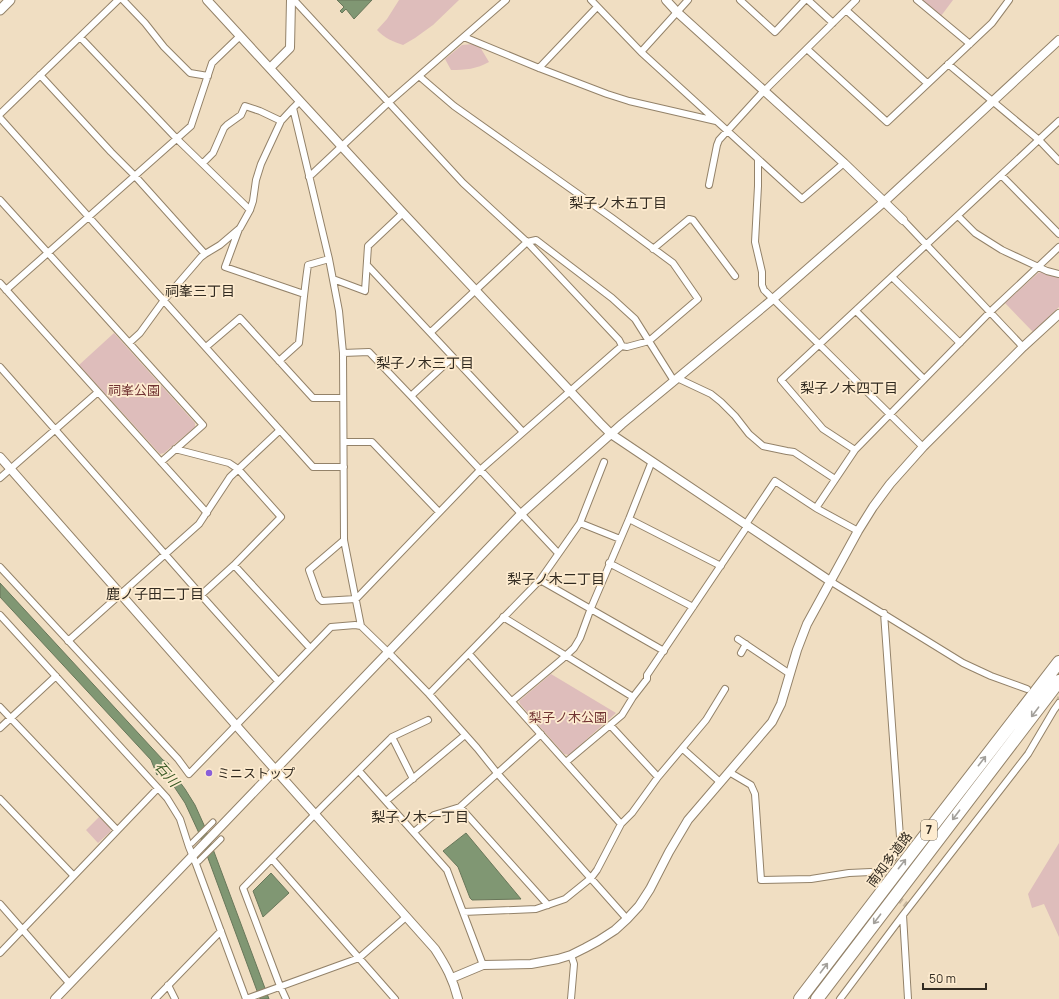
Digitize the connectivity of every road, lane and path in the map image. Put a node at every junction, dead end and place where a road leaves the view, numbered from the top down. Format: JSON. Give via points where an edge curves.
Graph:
{"nodes":[{"id":1,"x":10,"y":0,"type":"edge"},
{"id":2,"x":118,"y":0,"type":"edge"},
{"id":3,"x":123,"y":0,"type":"edge"},
{"id":4,"x":207,"y":0,"type":"edge"},
{"id":5,"x":291,"y":0,"type":"edge"},
{"id":6,"x":294,"y":0,"type":"edge"},
{"id":7,"x":506,"y":0,"type":"edge"},
{"id":8,"x":591,"y":0,"type":"edge"},
{"id":9,"x":666,"y":0,"type":"edge"},
{"id":10,"x":688,"y":0,"type":"edge"},
{"id":11,"x":740,"y":0,"type":"edge"},
{"id":12,"x":807,"y":0,"type":"edge"},
{"id":13,"x":856,"y":0,"type":"edge"},
{"id":14,"x":917,"y":0,"type":"edge"},
{"id":15,"x":1008,"y":1,"type":"edge"},
{"id":16,"x":598,"y":7,"type":"junction"},
{"id":17,"x":0,"y":10,"type":"edge"},
{"id":18,"x":846,"y":10,"type":"junction"},
{"id":19,"x":677,"y":12,"type":"junction"},
{"id":20,"x":833,"y":23,"type":"junction"},
{"id":21,"x":240,"y":36,"type":"junction"},
{"id":22,"x":80,"y":37,"type":"junction"},
{"id":23,"x":464,"y":37,"type":"junction"},
{"id":24,"x":1059,"y":40,"type":"edge"},
{"id":25,"x":970,"y":44,"type":"junction"},
{"id":26,"x":807,"y":49,"type":"junction"},
{"id":27,"x":641,"y":52,"type":"junction"},
{"id":28,"x":948,"y":64,"type":"junction"},
{"id":29,"x":270,"y":68,"type":"junction"},
{"id":30,"x":539,"y":68,"type":"junction"},
{"id":31,"x":40,"y":76,"type":"junction"},
{"id":32,"x":208,"y":76,"type":"junction"},
{"id":33,"x":419,"y":76,"type":"junction"},
{"id":34,"x":927,"y":83,"type":"junction"},
{"id":35,"x":764,"y":91,"type":"junction"},
{"id":36,"x":300,"y":101,"type":"junction"},
{"id":37,"x":993,"y":101,"type":"junction"},
{"id":38,"x":389,"y":102,"type":"junction"},
{"id":39,"x":293,"y":108,"type":"junction"},
{"id":40,"x":0,"y":114,"type":"edge"},
{"id":41,"x":0,"y":118,"type":"edge"},
{"id":42,"x":281,"y":121,"type":"junction"},
{"id":43,"x":716,"y":121,"type":"junction"},
{"id":44,"x":1059,"y":121,"type":"edge"},
{"id":45,"x":727,"y":131,"type":"junction"},
{"id":46,"x":177,"y":139,"type":"junction"},
{"id":47,"x":1039,"y":140,"type":"junction"},
{"id":48,"x":342,"y":146,"type":"junction"},
{"id":49,"x":758,"y":160,"type":"junction"},
{"id":50,"x":1059,"y":161,"type":"edge"},
{"id":51,"x":203,"y":163,"type":"junction"},
{"id":52,"x":844,"y":163,"type":"junction"},
{"id":53,"x":1001,"y":175,"type":"junction"},
{"id":54,"x":135,"y":176,"type":"junction"},
{"id":55,"x":309,"y":177,"type":"junction"},
{"id":56,"x":709,"y":185,"type":"dead end"},
{"id":57,"x":0,"y":200,"type":"edge"},
{"id":58,"x":885,"y":201,"type":"junction"},
{"id":59,"x":250,"y":210,"type":"junction"},
{"id":60,"x":402,"y":213,"type":"junction"},
{"id":61,"x":89,"y":216,"type":"junction"},
{"id":62,"x":958,"y":216,"type":"junction"},
{"id":63,"x":903,"y":220,"type":"joint"},
{"id":64,"x":240,"y":228,"type":"junction"},
{"id":65,"x":1059,"y":234,"type":"edge"},
{"id":66,"x":527,"y":242,"type":"junction"},
{"id":67,"x":927,"y":244,"type":"junction"},
{"id":68,"x":1059,"y":247,"type":"edge"},
{"id":69,"x":653,"y":249,"type":"junction"},
{"id":70,"x":48,"y":252,"type":"junction"},
{"id":71,"x":205,"y":254,"type":"junction"},
{"id":72,"x":329,"y":259,"type":"junction"},
{"id":73,"x":367,"y":265,"type":"junction"},
{"id":74,"x":1038,"y":267,"type":"junction"},
{"id":75,"x":1059,"y":274,"type":"edge"},
{"id":76,"x":734,"y":276,"type":"dead end"},
{"id":77,"x":892,"y":277,"type":"junction"},
{"id":78,"x":333,"y":279,"type":"junction"},
{"id":79,"x":0,"y":284,"type":"edge"},
{"id":80,"x":6,"y":290,"type":"junction"},
{"id":81,"x":475,"y":290,"type":"junction"},
{"id":82,"x":304,"y":294,"type":"junction"},
{"id":83,"x":773,"y":299,"type":"junction"},
{"id":84,"x":164,"y":300,"type":"junction"},
{"id":85,"x":856,"y":311,"type":"junction"},
{"id":86,"x":990,"y":312,"type":"junction"},
{"id":87,"x":1059,"y":314,"type":"edge"},
{"id":88,"x":431,"y":332,"type":"junction"},
{"id":89,"x":649,"y":341,"type":"junction"},
{"id":90,"x":129,"y":343,"type":"junction"},
{"id":91,"x":960,"y":343,"type":"junction"},
{"id":92,"x":819,"y":344,"type":"junction"},
{"id":93,"x":622,"y":346,"type":"junction"},
{"id":94,"x":206,"y":347,"type":"junction"},
{"id":95,"x":1023,"y":347,"type":"junction"},
{"id":96,"x":343,"y":353,"type":"junction"},
{"id":97,"x":453,"y":357,"type":"junction"},
{"id":98,"x":279,"y":361,"type":"junction"},
{"id":99,"x":0,"y":367,"type":"edge"},
{"id":100,"x":676,"y":379,"type":"junction"},
{"id":101,"x":924,"y":379,"type":"junction"},
{"id":102,"x":98,"y":392,"type":"junction"},
{"id":103,"x":570,"y":392,"type":"junction"},
{"id":104,"x":411,"y":396,"type":"junction"},
{"id":105,"x":343,"y":398,"type":"junction"},
{"id":106,"x":890,"y":414,"type":"junction"},
{"id":107,"x":55,"y":429,"type":"junction"},
{"id":108,"x":280,"y":430,"type":"junction"},
{"id":109,"x":523,"y":432,"type":"junction"},
{"id":110,"x":611,"y":434,"type":"junction"},
{"id":111,"x":344,"y":442,"type":"junction"},
{"id":112,"x":923,"y":447,"type":"junction"},
{"id":113,"x":175,"y":450,"type":"junction"},
{"id":114,"x":855,"y":450,"type":"junction"},
{"id":115,"x":0,"y":457,"type":"edge"},
{"id":116,"x":652,"y":461,"type":"junction"},
{"id":117,"x":161,"y":462,"type":"junction"},
{"id":118,"x":604,"y":462,"type":"dead end"},
{"id":119,"x":344,"y":467,"type":"junction"},
{"id":120,"x":10,"y":469,"type":"junction"},
{"id":121,"x":238,"y":469,"type":"junction"},
{"id":122,"x":480,"y":470,"type":"junction"},
{"id":123,"x":0,"y":478,"type":"edge"},
{"id":124,"x":835,"y":478,"type":"junction"},
{"id":125,"x":816,"y":508,"type":"junction"},
{"id":126,"x":440,"y":512,"type":"junction"},
{"id":127,"x":206,"y":513,"type":"junction"},
{"id":128,"x":521,"y":514,"type":"junction"},
{"id":129,"x":629,"y":519,"type":"junction"},
{"id":130,"x":580,"y":523,"type":"junction"},
{"id":131,"x":746,"y":524,"type":"junction"},
{"id":132,"x":858,"y":531,"type":"junction"},
{"id":133,"x":620,"y":539,"type":"junction"},
{"id":134,"x":344,"y":540,"type":"junction"},
{"id":135,"x":558,"y":553,"type":"junction"},
{"id":136,"x":166,"y":555,"type":"junction"},
{"id":137,"x":609,"y":563,"type":"junction"},
{"id":138,"x":234,"y":565,"type":"junction"},
{"id":139,"x":720,"y":566,"type":"junction"},
{"id":140,"x":0,"y":567,"type":"edge"},
{"id":141,"x":540,"y":580,"type":"junction"},
{"id":142,"x":830,"y":581,"type":"junction"},
{"id":143,"x":121,"y":594,"type":"junction"},
{"id":144,"x":200,"y":595,"type":"junction"},
{"id":145,"x":356,"y":599,"type":"junction"},
{"id":146,"x":693,"y":607,"type":"junction"},
{"id":147,"x":590,"y":608,"type":"junction"},
{"id":148,"x":884,"y":613,"type":"junction"},
{"id":149,"x":0,"y":615,"type":"edge"},
{"id":150,"x":503,"y":617,"type":"junction"},
{"id":151,"x":361,"y":626,"type":"junction"},
{"id":152,"x":738,"y":639,"type":"dead end"},
{"id":153,"x":68,"y":641,"type":"junction"},
{"id":154,"x":746,"y":644,"type":"junction"},
{"id":155,"x":310,"y":648,"type":"junction"},
{"id":156,"x":664,"y":650,"type":"junction"},
{"id":157,"x":388,"y":652,"type":"junction"},
{"id":158,"x":741,"y":653,"type":"dead end"},
{"id":159,"x":468,"y":654,"type":"junction"},
{"id":160,"x":566,"y":655,"type":"junction"},
{"id":161,"x":1059,"y":662,"type":"edge"},
{"id":162,"x":790,"y":674,"type":"junction"},
{"id":163,"x":56,"y":676,"type":"junction"},
{"id":164,"x":278,"y":681,"type":"junction"},
{"id":165,"x":1059,"y":681,"type":"edge"},
{"id":166,"x":725,"y":689,"type":"dead end"},
{"id":167,"x":1027,"y":689,"type":"dead end"},
{"id":168,"x":429,"y":694,"type":"junction"},
{"id":169,"x":633,"y":696,"type":"junction"},
{"id":170,"x":512,"y":701,"type":"junction"},
{"id":171,"x":1059,"y":703,"type":"edge"},
{"id":172,"x":0,"y":708,"type":"edge"},
{"id":173,"x":1056,"y":710,"type":"edge"},
{"id":174,"x":10,"y":718,"type":"junction"},
{"id":175,"x":428,"y":720,"type":"dead end"},
{"id":176,"x":236,"y":724,"type":"junction"},
{"id":177,"x":610,"y":725,"type":"junction"},
{"id":178,"x":0,"y":728,"type":"edge"},
{"id":179,"x":541,"y":734,"type":"junction"},
{"id":180,"x":465,"y":735,"type":"junction"},
{"id":181,"x":392,"y":737,"type":"junction"},
{"id":182,"x":682,"y":749,"type":"junction"},
{"id":183,"x":566,"y":762,"type":"junction"},
{"id":184,"x":275,"y":770,"type":"junction"},
{"id":185,"x":359,"y":770,"type":"junction"},
{"id":186,"x":729,"y":772,"type":"junction"},
{"id":187,"x":497,"y":773,"type":"junction"},
{"id":188,"x":658,"y":777,"type":"junction"},
{"id":189,"x":413,"y":779,"type":"junction"},
{"id":190,"x":720,"y":782,"type":"junction"},
{"id":191,"x":158,"y":788,"type":"junction"},
{"id":192,"x":0,"y":799,"type":"edge"},
{"id":193,"x":386,"y":800,"type":"junction"},
{"id":194,"x":460,"y":807,"type":"junction"},
{"id":195,"x":315,"y":814,"type":"junction"},
{"id":196,"x":213,"y":822,"type":"dead end"},
{"id":197,"x":621,"y":824,"type":"junction"},
{"id":198,"x":117,"y":830,"type":"junction"},
{"id":199,"x":414,"y":832,"type":"junction"},
{"id":200,"x":221,"y":839,"type":"dead end"},
{"id":201,"x":192,"y":843,"type":"dead end"},
{"id":202,"x":196,"y":858,"type":"junction"},
{"id":203,"x":272,"y":859,"type":"junction"},
{"id":204,"x":73,"y":876,"type":"junction"},
{"id":205,"x":877,"y":876,"type":"junction"},
{"id":206,"x":591,"y":878,"type":"junction"},
{"id":207,"x":878,"y":883,"type":"tunnel mouth"},
{"id":208,"x":0,"y":904,"type":"edge"},
{"id":209,"x":548,"y":905,"type":"junction"},
{"id":210,"x":463,"y":912,"type":"junction"},
{"id":211,"x":903,"y":915,"type":"junction"},
{"id":212,"x":406,"y":917,"type":"junction"},
{"id":213,"x":627,"y":918,"type":"junction"},
{"id":214,"x":22,"y":929,"type":"junction"},
{"id":215,"x":221,"y":930,"type":"junction"},
{"id":216,"x":0,"y":953,"type":"edge"},
{"id":217,"x":571,"y":955,"type":"junction"},
{"id":218,"x":359,"y":958,"type":"junction"},
{"id":219,"x":483,"y":965,"type":"junction"},
{"id":220,"x":452,"y":978,"type":"junction"},
{"id":221,"x":70,"y":984,"type":"junction"},
{"id":222,"x":168,"y":985,"type":"junction"},
{"id":223,"x":278,"y":987,"type":"junction"},
{"id":224,"x":55,"y":999,"type":"edge"},
{"id":225,"x":155,"y":999,"type":"edge"},
{"id":226,"x":175,"y":999,"type":"edge"},
{"id":227,"x":246,"y":999,"type":"edge"},
{"id":228,"x":286,"y":999,"type":"edge"},
{"id":229,"x":395,"y":999,"type":"edge"},
{"id":230,"x":458,"y":999,"type":"edge"},
{"id":231,"x":571,"y":999,"type":"edge"},
{"id":232,"x":800,"y":999,"type":"edge"},
{"id":233,"x":817,"y":999,"type":"edge"},
{"id":234,"x":840,"y":999,"type":"edge"},
{"id":235,"x":908,"y":999,"type":"edge"}],
"edges":[{"from":1,"to":17,"type":"main road"},
{"from":2,"to":22,"type":"street"},
{"from":3,"to":32,"type":"street","via":[[190,73]]},
{"from":4,"to":21,"type":"street"},
{"from":5,"to":29,"type":"street","via":[[290,48]]},
{"from":6,"to":38,"type":"street"},
{"from":7,"to":23,"type":"street"},
{"from":8,"to":16,"type":"street"},
{"from":9,"to":19,"type":"street"},
{"from":10,"to":19,"type":"street"},
{"from":11,"to":12,"type":"street","via":[[775,32]]},
{"from":12,"to":20,"type":"street"},
{"from":13,"to":18,"type":"street"},
{"from":14,"to":25,"type":"street"},
{"from":15,"to":25,"type":"street","via":[[992,23]]},
{"from":16,"to":27,"type":"street"},
{"from":16,"to":30,"type":"street"},
{"from":18,"to":20,"type":"street"},
{"from":18,"to":34,"type":"street"},
{"from":19,"to":27,"type":"street"},
{"from":19,"to":35,"type":"street"},
{"from":20,"to":26,"type":"street"},
{"from":21,"to":29,"type":"street"},
{"from":21,"to":32,"type":"street","via":[[212,63]]},
{"from":22,"to":31,"type":"street"},
{"from":22,"to":46,"type":"street"},
{"from":23,"to":30,"type":"street"},
{"from":23,"to":33,"type":"street"},
{"from":24,"to":37,"type":"street"},
{"from":25,"to":28,"type":"street"},
{"from":26,"to":34,"type":"street","via":[[887,122]]},
{"from":26,"to":35,"type":"street"},
{"from":27,"to":43,"type":"street"},
{"from":28,"to":34,"type":"street"},
{"from":28,"to":37,"type":"street"},
{"from":29,"to":36,"type":"street"},
{"from":30,"to":43,"type":"street","via":[[629,101]]},
{"from":31,"to":40,"type":"street"},
{"from":31,"to":54,"type":"street"},
{"from":32,"to":46,"type":"street","via":[[192,126]]},
{"from":33,"to":38,"type":"street"},
{"from":33,"to":69,"type":"street","via":[[454,106]]},
{"from":35,"to":45,"type":"street"},
{"from":35,"to":52,"type":"street"},
{"from":36,"to":39,"type":"street"},
{"from":36,"to":48,"type":"street"},
{"from":37,"to":47,"type":"street"},
{"from":37,"to":58,"type":"street"},
{"from":38,"to":48,"type":"street"},
{"from":38,"to":66,"type":"street","via":[[463,183]]},
{"from":39,"to":42,"type":"street"},
{"from":39,"to":55,"type":"street"},
{"from":41,"to":61,"type":"street"},
{"from":42,"to":51,"type":"street","via":[[245,106],[241,115],[224,128],[213,153]]},
{"from":42,"to":59,"type":"street","via":[[256,180]]},
{"from":43,"to":45,"type":"street"},
{"from":44,"to":47,"type":"street"},
{"from":45,"to":49,"type":"street"},
{"from":45,"to":56,"type":"street","via":[[717,145]]},
{"from":46,"to":51,"type":"street"},
{"from":46,"to":54,"type":"street"},
{"from":47,"to":50,"type":"street"},
{"from":47,"to":53,"type":"street"},
{"from":48,"to":55,"type":"street"},
{"from":48,"to":60,"type":"street"},
{"from":49,"to":52,"type":"street","via":[[802,199]]},
{"from":49,"to":83,"type":"street","via":[[755,242],[762,272],[762,285]]},
{"from":51,"to":59,"type":"street"},
{"from":52,"to":58,"type":"street"},
{"from":53,"to":62,"type":"street"},
{"from":53,"to":65,"type":"street"},
{"from":54,"to":61,"type":"street"},
{"from":54,"to":71,"type":"street"},
{"from":55,"to":72,"type":"street"},
{"from":57,"to":70,"type":"street"},
{"from":58,"to":63,"type":"street"},
{"from":58,"to":83,"type":"street"},
{"from":59,"to":64,"type":"street"},
{"from":60,"to":73,"type":"street","via":[[368,246]]},
{"from":60,"to":81,"type":"street"},
{"from":61,"to":70,"type":"street"},
{"from":61,"to":84,"type":"street"},
{"from":62,"to":67,"type":"street"},
{"from":62,"to":74,"type":"street","via":[[975,233],[1002,250]]},
{"from":63,"to":67,"type":"street"},
{"from":64,"to":71,"type":"street"},
{"from":64,"to":82,"type":"street","via":[[225,267]]},
{"from":66,"to":81,"type":"street"},
{"from":66,"to":89,"type":"street","via":[[536,240],[612,298],[635,319]]},
{"from":66,"to":93,"type":"street"},
{"from":67,"to":77,"type":"street"},
{"from":67,"to":86,"type":"street"},
{"from":68,"to":74,"type":"street"},
{"from":69,"to":76,"type":"street","via":[[688,219],[693,220]]},
{"from":69,"to":89,"type":"street","via":[[673,263],[698,299]]},
{"from":70,"to":80,"type":"street"},
{"from":70,"to":90,"type":"street"},
{"from":71,"to":84,"type":"street"},
{"from":72,"to":78,"type":"street"},
{"from":72,"to":82,"type":"street","via":[[308,265]]},
{"from":73,"to":78,"type":"street","via":[[365,291]]},
{"from":73,"to":88,"type":"street"},
{"from":74,"to":75,"type":"street"},
{"from":74,"to":86,"type":"street"},
{"from":77,"to":85,"type":"street"},
{"from":77,"to":91,"type":"street"},
{"from":78,"to":96,"type":"street"},
{"from":79,"to":80,"type":"street"},
{"from":80,"to":102,"type":"street"},
{"from":81,"to":88,"type":"street"},
{"from":81,"to":103,"type":"street"},
{"from":82,"to":98,"type":"street","via":[[299,343]]},
{"from":83,"to":92,"type":"street"},
{"from":83,"to":100,"type":"street"},
{"from":84,"to":90,"type":"street","via":[[140,333]]},
{"from":84,"to":94,"type":"street"},
{"from":85,"to":92,"type":"street"},
{"from":85,"to":101,"type":"street"},
{"from":86,"to":91,"type":"street"},
{"from":86,"to":95,"type":"street"},
{"from":87,"to":95,"type":"street"},
{"from":88,"to":97,"type":"street"},
{"from":89,"to":93,"type":"street"},
{"from":89,"to":100,"type":"street"},
{"from":90,"to":113,"type":"street","via":[[203,425]]},
{"from":91,"to":101,"type":"street"},
{"from":92,"to":106,"type":"street"},
{"from":92,"to":114,"type":"street","via":[[781,380],[823,429]]},
{"from":93,"to":103,"type":"street"},
{"from":94,"to":98,"type":"street","via":[[240,318]]},
{"from":94,"to":108,"type":"street"},
{"from":95,"to":112,"type":"street"},
{"from":96,"to":104,"type":"street","via":[[369,352]]},
{"from":96,"to":105,"type":"street"},
{"from":97,"to":104,"type":"street"},
{"from":97,"to":109,"type":"street"},
{"from":98,"to":105,"type":"street","via":[[313,398]]},
{"from":99,"to":107,"type":"street"},
{"from":100,"to":110,"type":"street"},
{"from":100,"to":124,"type":"street","via":[[711,394],[762,446],[794,452]]},
{"from":101,"to":106,"type":"street"},
{"from":102,"to":107,"type":"street"},
{"from":102,"to":117,"type":"street"},
{"from":103,"to":109,"type":"street"},
{"from":103,"to":110,"type":"street"},
{"from":104,"to":122,"type":"street"},
{"from":105,"to":111,"type":"street"},
{"from":106,"to":112,"type":"street"},
{"from":106,"to":114,"type":"street"},
{"from":107,"to":120,"type":"street"},
{"from":107,"to":136,"type":"street"},
{"from":108,"to":119,"type":"street","via":[[313,467]]},
{"from":108,"to":121,"type":"street"},
{"from":109,"to":122,"type":"street"},
{"from":110,"to":116,"type":"street"},
{"from":110,"to":128,"type":"street"},
{"from":111,"to":119,"type":"street"},
{"from":111,"to":126,"type":"street","via":[[372,442]]},
{"from":112,"to":132,"type":"street","via":[[890,484]]},
{"from":113,"to":117,"type":"street"},
{"from":113,"to":121,"type":"street","via":[[229,463]]},
{"from":114,"to":124,"type":"street"},
{"from":115,"to":120,"type":"street"},
{"from":116,"to":129,"type":"street"},
{"from":116,"to":131,"type":"street"},
{"from":117,"to":127,"type":"street"},
{"from":118,"to":130,"type":"street"},
{"from":119,"to":134,"type":"street"},
{"from":120,"to":123,"type":"street"},
{"from":120,"to":143,"type":"street"},
{"from":121,"to":127,"type":"street"},
{"from":121,"to":138,"type":"street","via":[[281,517]]},
{"from":122,"to":126,"type":"street"},
{"from":122,"to":128,"type":"street"},
{"from":124,"to":125,"type":"street"},
{"from":125,"to":131,"type":"street","via":[[775,481]]},
{"from":125,"to":132,"type":"street"},
{"from":126,"to":145,"type":"street"},
{"from":127,"to":136,"type":"street","via":[[200,524]]},
{"from":128,"to":135,"type":"street"},
{"from":128,"to":157,"type":"street"},
{"from":129,"to":133,"type":"street"},
{"from":129,"to":139,"type":"street"},
{"from":130,"to":133,"type":"street"},
{"from":130,"to":135,"type":"street"},
{"from":131,"to":139,"type":"street","via":[[746,528]]},
{"from":131,"to":142,"type":"street"},
{"from":132,"to":142,"type":"street"},
{"from":133,"to":137,"type":"street"},
{"from":134,"to":145,"type":"street"},
{"from":134,"to":145,"type":"street","via":[[309,570],[322,601]]},
{"from":135,"to":141,"type":"street"},
{"from":136,"to":143,"type":"street"},
{"from":136,"to":144,"type":"street"},
{"from":137,"to":146,"type":"street"},
{"from":137,"to":147,"type":"street"},
{"from":138,"to":144,"type":"street"},
{"from":138,"to":155,"type":"street"},
{"from":139,"to":146,"type":"street"},
{"from":140,"to":153,"type":"street"},
{"from":141,"to":147,"type":"street"},
{"from":141,"to":150,"type":"street"},
{"from":142,"to":148,"type":"street"},
{"from":142,"to":162,"type":"street","via":[[808,624]]},
{"from":143,"to":153,"type":"street"},
{"from":143,"to":176,"type":"street"},
{"from":144,"to":164,"type":"street"},
{"from":145,"to":151,"type":"street"},
{"from":146,"to":156,"type":"street"},
{"from":147,"to":156,"type":"street"},
{"from":147,"to":160,"type":"street","via":[[580,638]]},
{"from":148,"to":167,"type":"street","via":[[963,663]]},
{"from":148,"to":205,"type":"street","via":[[900,837],[897,851]]},
{"from":149,"to":163,"type":"street"},
{"from":150,"to":159,"type":"street"},
{"from":150,"to":160,"type":"street"},
{"from":151,"to":155,"type":"street","via":[[331,627]]},
{"from":151,"to":157,"type":"street"},
{"from":152,"to":154,"type":"street"},
{"from":153,"to":176,"type":"street","via":[[189,774]]},
{"from":154,"to":158,"type":"street"},
{"from":154,"to":162,"type":"street"},
{"from":155,"to":164,"type":"street"},
{"from":156,"to":169,"type":"street","via":[[648,674],[647,680]]},
{"from":157,"to":168,"type":"street"},
{"from":157,"to":184,"type":"street"},
{"from":159,"to":168,"type":"street"},
{"from":159,"to":170,"type":"street"},
{"from":160,"to":169,"type":"street"},
{"from":160,"to":170,"type":"street"},
{"from":232,"to":161,"type":"highway","name":"南知多道路","number":"7","one_way":true},
{"from":162,"to":186,"type":"street","via":[[781,704],[772,722]]},
{"from":163,"to":174,"type":"street"},
{"from":163,"to":191,"type":"street"},
{"from":164,"to":176,"type":"street"},
{"from":165,"to":233,"type":"highway","name":"南知多道路","number":"7","one_way":true},
{"from":166,"to":182,"type":"street","via":[[706,720]]},
{"from":168,"to":180,"type":"street"},
{"from":169,"to":177,"type":"street","via":[[622,715]]},
{"from":170,"to":179,"type":"street"},
{"from":171,"to":173,"type":"street"},
{"from":172,"to":174,"type":"street"},
{"from":173,"to":211,"type":"street","via":[[1028,754]]},
{"from":174,"to":178,"type":"street"},
{"from":174,"to":198,"type":"street"},
{"from":175,"to":181,"type":"street"},
{"from":176,"to":184,"type":"street"},
{"from":177,"to":183,"type":"street"},
{"from":177,"to":188,"type":"street"},
{"from":179,"to":183,"type":"street"},
{"from":179,"to":187,"type":"street"},
{"from":180,"to":187,"type":"street"},
{"from":180,"to":189,"type":"street"},
{"from":181,"to":185,"type":"street"},
{"from":181,"to":189,"type":"street"},
{"from":182,"to":188,"type":"street"},
{"from":182,"to":190,"type":"street"},
{"from":183,"to":197,"type":"street"},
{"from":184,"to":195,"type":"street"},
{"from":184,"to":202,"type":"street","via":[[216,831]]},
{"from":185,"to":193,"type":"street"},
{"from":185,"to":195,"type":"street"},
{"from":186,"to":190,"type":"street"},
{"from":186,"to":205,"type":"street","via":[[751,785],[755,794],[761,880],[811,880],[871,872]]},
{"from":187,"to":194,"type":"street"},
{"from":187,"to":206,"type":"street"},
{"from":188,"to":197,"type":"street"},
{"from":189,"to":193,"type":"street"},
{"from":190,"to":213,"type":"street","via":[[681,830],[650,889]]},
{"from":191,"to":198,"type":"street"},
{"from":191,"to":202,"type":"street","via":[[180,819]]},
{"from":192,"to":204,"type":"street"},
{"from":193,"to":199,"type":"street"},
{"from":194,"to":199,"type":"street","via":[[434,815]]},
{"from":194,"to":209,"type":"street"},
{"from":195,"to":203,"type":"street"},
{"from":195,"to":212,"type":"street"},
{"from":196,"to":201,"type":"street"},
{"from":197,"to":206,"type":"street"},
{"from":198,"to":204,"type":"street"},
{"from":199,"to":210,"type":"street","via":[[447,870]]},
{"from":200,"to":202,"type":"street"},
{"from":202,"to":215,"type":"street"},
{"from":202,"to":221,"type":"street"},
{"from":203,"to":218,"type":"street"},
{"from":203,"to":223,"type":"street","via":[[243,888]]},
{"from":204,"to":214,"type":"street"},
{"from":205,"to":207,"type":"street"},
{"from":206,"to":209,"type":"street","via":[[565,899]]},
{"from":206,"to":213,"type":"street"},
{"from":208,"to":214,"type":"street"},
{"from":209,"to":210,"type":"street","via":[[536,909]]},
{"from":210,"to":219,"type":"street"},
{"from":211,"to":234,"type":"street"},
{"from":211,"to":235,"type":"street"},
{"from":212,"to":218,"type":"street"},
{"from":212,"to":220,"type":"street","via":[[435,949]]},
{"from":213,"to":217,"type":"street","via":[[615,930]]},
{"from":214,"to":216,"type":"street"},
{"from":214,"to":221,"type":"street"},
{"from":215,"to":222,"type":"street"},
{"from":215,"to":227,"type":"street"},
{"from":217,"to":219,"type":"street","via":[[531,964]]},
{"from":217,"to":231,"type":"street","via":[[574,964]]},
{"from":218,"to":223,"type":"street"},
{"from":218,"to":229,"type":"street"},
{"from":219,"to":220,"type":"street"},
{"from":220,"to":230,"type":"street"},
{"from":221,"to":224,"type":"street"},
{"from":222,"to":225,"type":"street"},
{"from":222,"to":226,"type":"street"},
{"from":223,"to":227,"type":"street"},
{"from":223,"to":228,"type":"street"}]}
